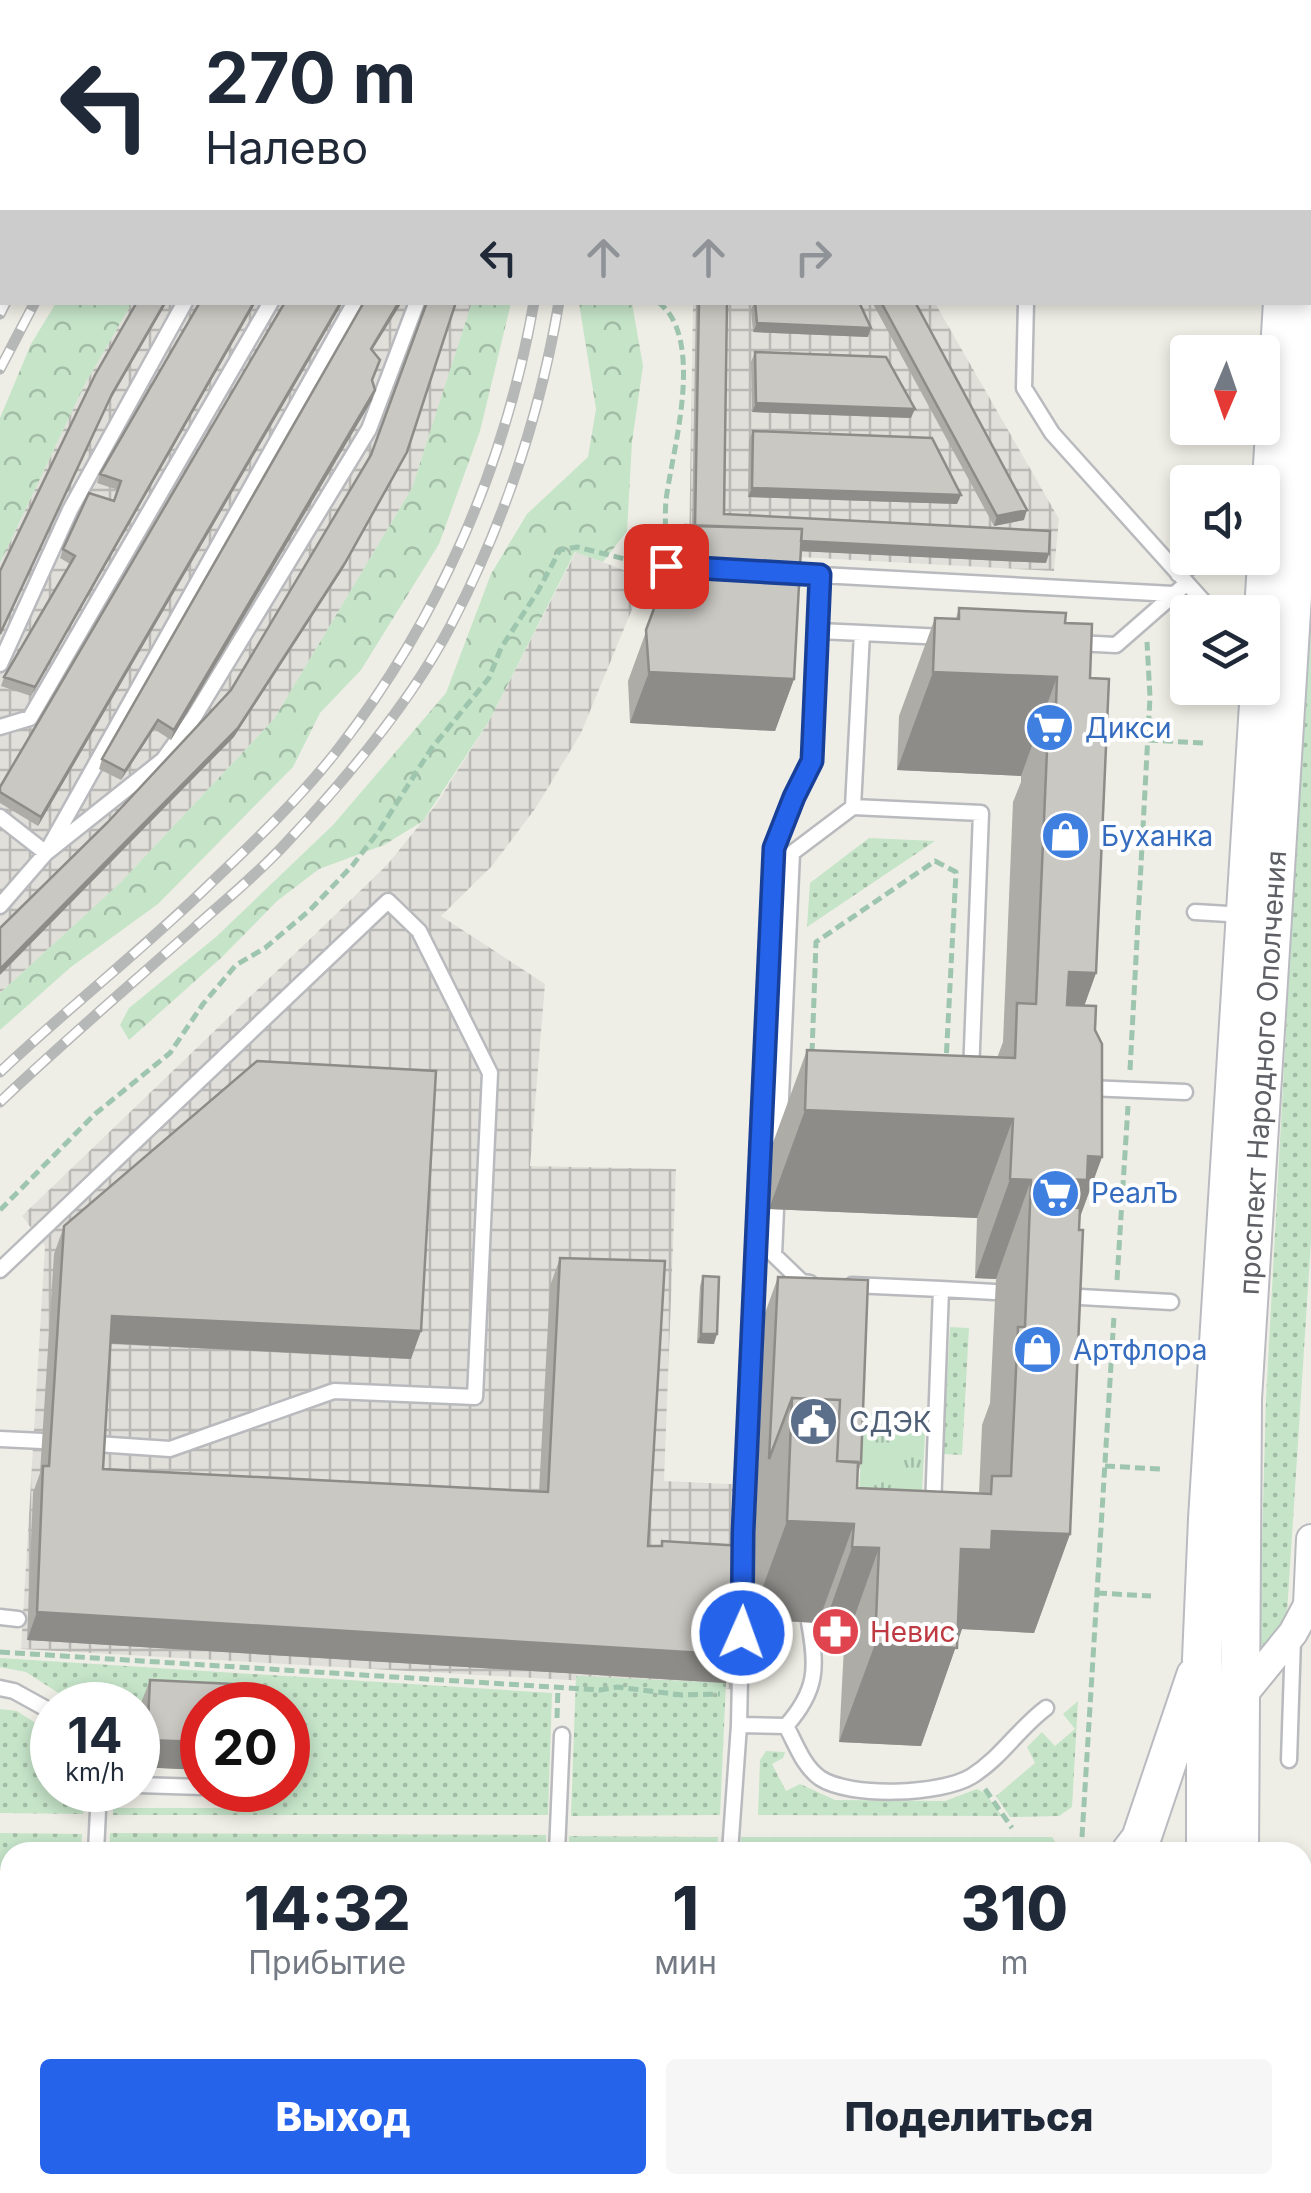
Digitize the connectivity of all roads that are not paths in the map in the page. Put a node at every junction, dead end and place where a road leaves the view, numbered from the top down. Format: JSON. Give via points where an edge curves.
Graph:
{"nodes":[{"id":1,"x":183,"y":305,"type":"edge"},
{"id":2,"x":269,"y":305,"type":"edge"},
{"id":3,"x":352,"y":305,"type":"edge"},
{"id":4,"x":416,"y":305,"type":"edge"},
{"id":5,"x":1026,"y":305,"type":"edge"},
{"id":6,"x":1283,"y":305,"type":"edge"},
{"id":7,"x":1310,"y":305,"type":"edge"},
{"id":8,"x":644,"y":565,"type":"road end"},
{"id":9,"x":704,"y":569,"type":"edge"},
{"id":10,"x":762,"y":572,"type":"edge"},
{"id":11,"x":820,"y":575,"type":"junction"},
{"id":12,"x":1187,"y":575,"type":"edge"},
{"id":13,"x":1183,"y":579,"type":"junction"},
{"id":14,"x":1173,"y":594,"type":"junction"},
{"id":15,"x":1198,"y":595,"type":"edge"},
{"id":16,"x":1274,"y":595,"type":"edge"},
{"id":17,"x":1279,"y":595,"type":"edge"},
{"id":18,"x":818,"y":631,"type":"junction"},
{"id":19,"x":862,"y":633,"type":"junction"},
{"id":20,"x":959,"y":638,"type":"edge"},
{"id":21,"x":1057,"y":642,"type":"edge"},
{"id":22,"x":0,"y":664,"type":"edge"},
{"id":23,"x":1268,"y":705,"type":"edge"},
{"id":24,"x":1270,"y":705,"type":"edge"},
{"id":25,"x":0,"y":728,"type":"edge"},
{"id":26,"x":854,"y":808,"type":"junction"},
{"id":27,"x":0,"y":816,"type":"edge"},
{"id":28,"x":46,"y":854,"type":"junction"},
{"id":29,"x":0,"y":906,"type":"edge"},
{"id":30,"x":1195,"y":912,"type":"dead end"},
{"id":31,"x":1246,"y":915,"type":"junction"},
{"id":32,"x":986,"y":1084,"type":"edge"},
{"id":33,"x":1079,"y":1088,"type":"edge"},
{"id":34,"x":1185,"y":1092,"type":"dead end"},
{"id":35,"x":780,"y":1114,"type":"junction"},
{"id":36,"x":801,"y":1114,"type":"edge"},
{"id":37,"x":779,"y":1148,"type":"dead end"},
{"id":38,"x":776,"y":1209,"type":"dead end"},
{"id":39,"x":0,"y":1270,"type":"edge"},
{"id":40,"x":941,"y":1289,"type":"junction"},
{"id":41,"x":995,"y":1292,"type":"dead end"},
{"id":42,"x":1044,"y":1295,"type":"edge"},
{"id":43,"x":1171,"y":1302,"type":"dead end"},
{"id":44,"x":0,"y":1439,"type":"edge"},
{"id":45,"x":42,"y":1442,"type":"dead end"},
{"id":46,"x":96,"y":1444,"type":"edge"},
{"id":47,"x":932,"y":1522,"type":"edge"},
{"id":48,"x":1311,"y":1539,"type":"edge"},
{"id":49,"x":1310,"y":1572,"type":"edge"},
{"id":50,"x":0,"y":1617,"type":"edge"},
{"id":51,"x":18,"y":1619,"type":"dead end"},
{"id":52,"x":809,"y":1622,"type":"dead end"},
{"id":53,"x":1293,"y":1634,"type":"junction"},
{"id":54,"x":1202,"y":1659,"type":"junction"},
{"id":55,"x":0,"y":1688,"type":"edge"},
{"id":56,"x":1241,"y":1698,"type":"junction"},
{"id":57,"x":30,"y":1699,"type":"edge"},
{"id":58,"x":1046,"y":1708,"type":"dead end"},
{"id":59,"x":739,"y":1725,"type":"junction"},
{"id":60,"x":786,"y":1726,"type":"junction"},
{"id":61,"x":562,"y":1735,"type":"road end"},
{"id":62,"x":1289,"y":1760,"type":"dead end"},
{"id":63,"x":98,"y":1812,"type":"edge"},
{"id":64,"x":96,"y":1842,"type":"edge"},
{"id":65,"x":557,"y":1842,"type":"edge"},
{"id":66,"x":731,"y":1842,"type":"edge"},
{"id":67,"x":1139,"y":1842,"type":"edge"},
{"id":68,"x":1206,"y":1842,"type":"edge"},
{"id":69,"x":1239,"y":1842,"type":"edge"}],
"edges":[{"from":1,"to":22,"type":"lane","via":[[70,510]]},
{"from":2,"to":25,"type":"lane","via":[[30,718]]},
{"from":3,"to":28,"type":"lane"},
{"from":4,"to":28,"type":"lane","via":[[370,429],[194,717],[163,760]]},
{"from":5,"to":13,"type":"lane","via":[[1024,388],[1052,432]]},
{"from":6,"to":16,"type":"main road","name":"проспект Народного Ополчения"},
{"from":7,"to":17,"type":"main road","name":"проспект Народного Ополчения"},
{"from":8,"to":9,"type":"lane"},
{"from":10,"to":11,"type":"lane"},
{"from":11,"to":14,"type":"lane"},
{"from":11,"to":18,"type":"lane"},
{"from":12,"to":13,"type":"lane"},
{"from":13,"to":14,"type":"lane"},
{"from":13,"to":15,"type":"lane"},
{"from":14,"to":21,"type":"lane","via":[[1116,645]]},
{"from":18,"to":19,"type":"lane"},
{"from":18,"to":59,"type":"lane","via":[[812,761],[774,848]]},
{"from":19,"to":20,"type":"lane"},
{"from":19,"to":26,"type":"lane"},
{"from":23,"to":31,"type":"main road","name":"проспект Народного Ополчения"},
{"from":24,"to":56,"type":"main road","name":"проспект Народного Ополчения","via":[[1242,1399]]},
{"from":26,"to":32,"type":"lane","via":[[981,813],[971,1084]]},
{"from":26,"to":35,"type":"lane","via":[[792,853]]},
{"from":27,"to":28,"type":"lane"},
{"from":28,"to":29,"type":"lane"},
{"from":30,"to":31,"type":"lane"},
{"from":31,"to":54,"type":"main road","name":"проспект Народного Ополчения","via":[[1203,1519]]},
{"from":33,"to":34,"type":"lane"},
{"from":35,"to":36,"type":"lane"},
{"from":35,"to":37,"type":"lane"},
{"from":38,"to":40,"type":"lane","via":[[774,1256],[802,1282]]},
{"from":39,"to":46,"type":"lane","via":[[388,901],[419,930],[490,1074],[475,1397],[334,1390],[170,1449]]},
{"from":40,"to":41,"type":"lane"},
{"from":40,"to":47,"type":"lane"},
{"from":42,"to":43,"type":"lane"},
{"from":44,"to":45,"type":"lane"},
{"from":48,"to":49,"type":"street"},
{"from":49,"to":53,"type":"street","via":[[1308,1605]]},
{"from":50,"to":51,"type":"lane"},
{"from":52,"to":60,"type":"lane","via":[[814,1679]]},
{"from":53,"to":56,"type":"street"},
{"from":53,"to":62,"type":"lane"},
{"from":54,"to":67,"type":"main road"},
{"from":54,"to":68,"type":"main road","name":"проспект Народного Ополчения"},
{"from":55,"to":57,"type":"lane"},
{"from":56,"to":69,"type":"main road","name":"проспект Народного Ополчения"},
{"from":58,"to":60,"type":"lane","via":[[975,1774],[927,1790],[836,1786],[807,1766]]},
{"from":59,"to":60,"type":"lane"},
{"from":59,"to":66,"type":"lane"},
{"from":61,"to":65,"type":"lane"},
{"from":63,"to":64,"type":"lane"}]}
